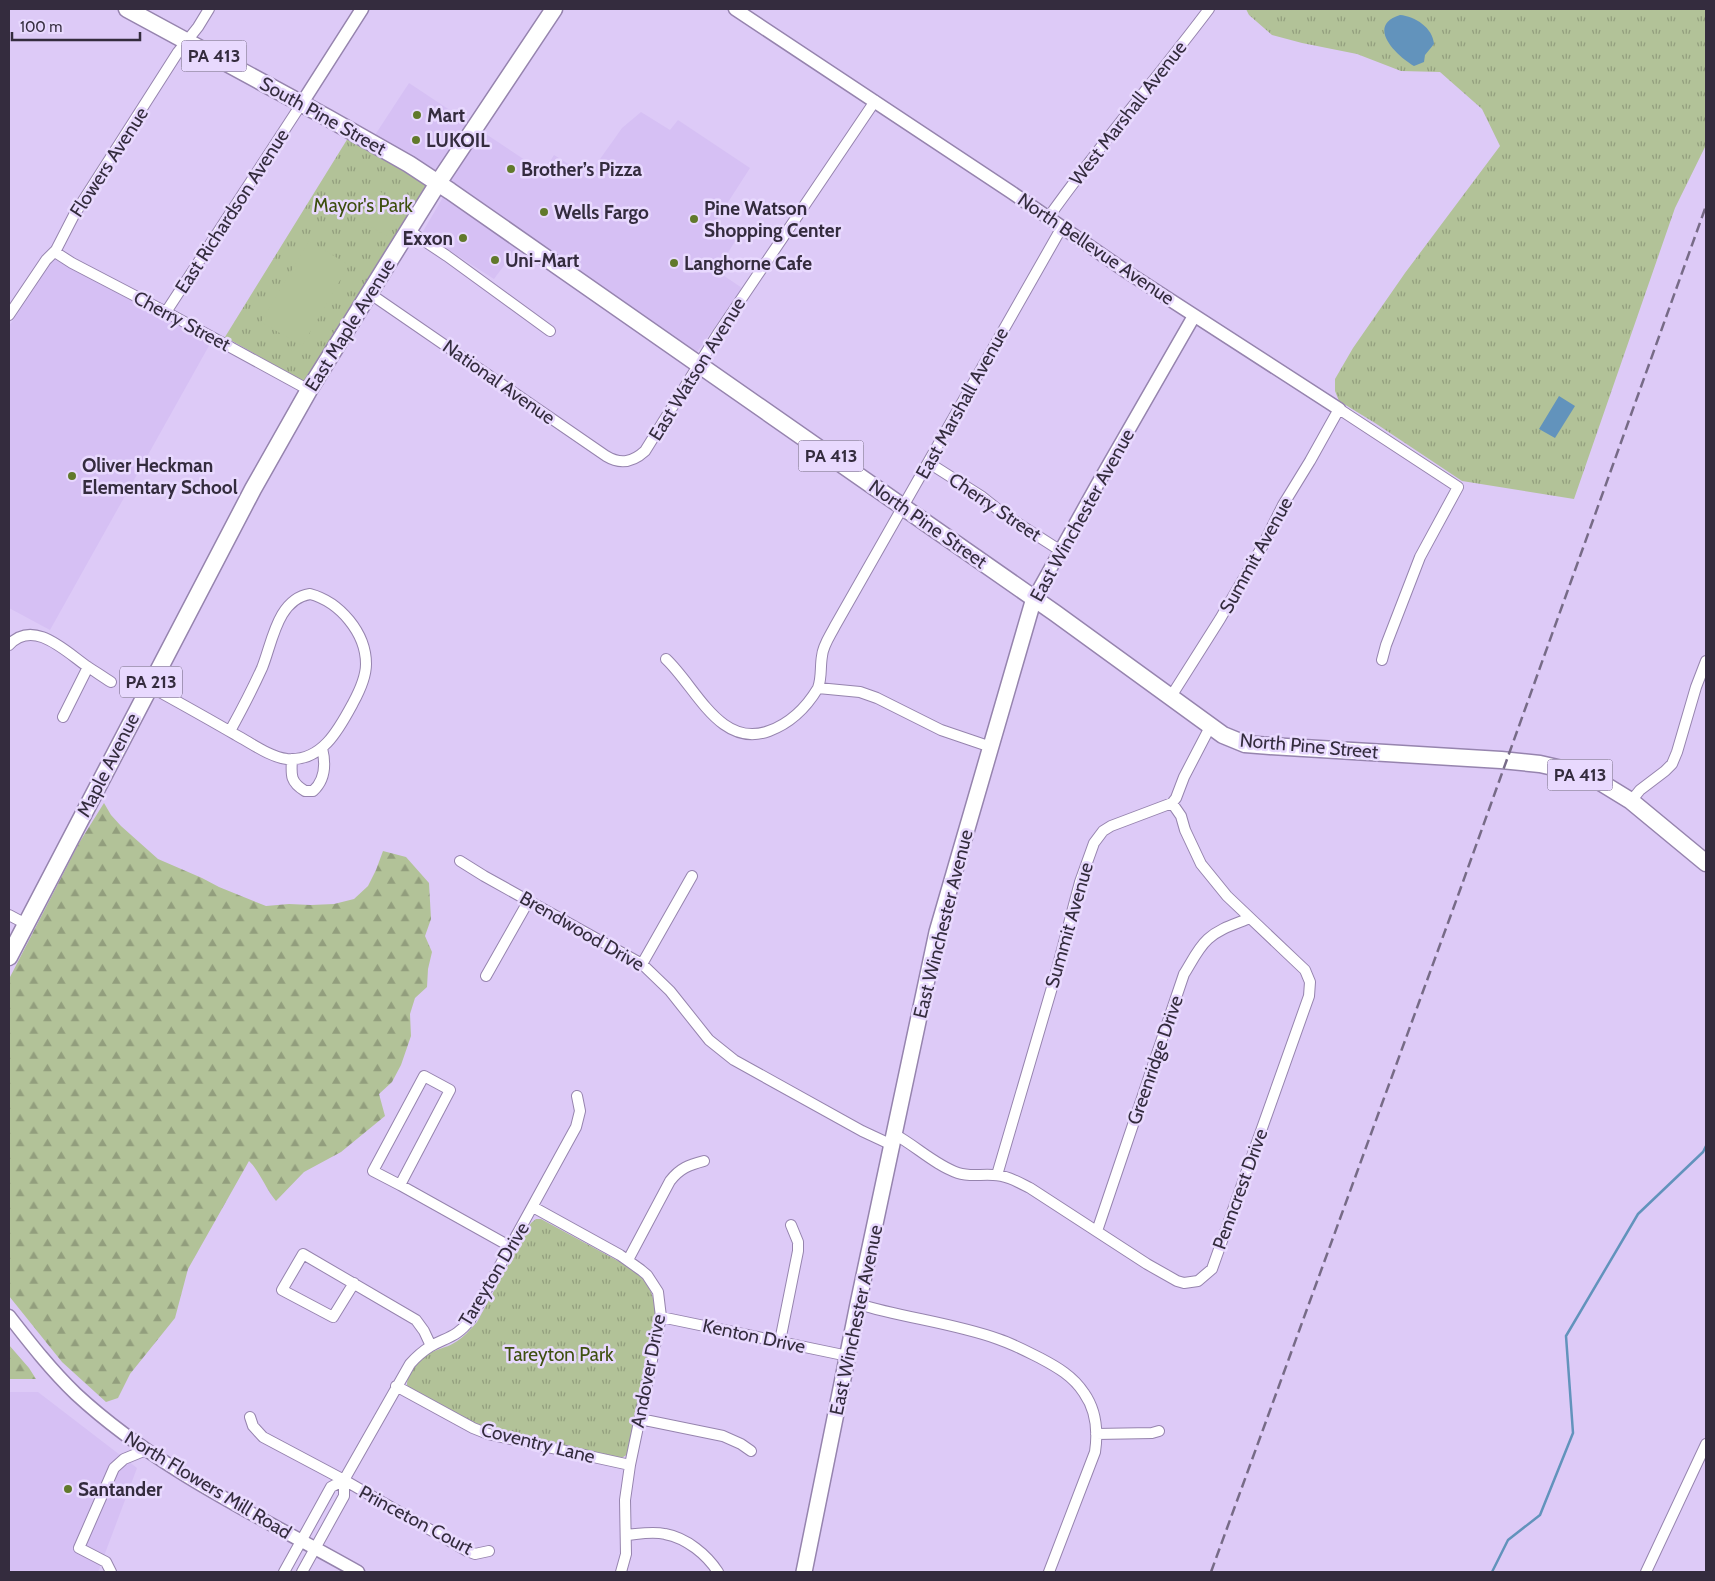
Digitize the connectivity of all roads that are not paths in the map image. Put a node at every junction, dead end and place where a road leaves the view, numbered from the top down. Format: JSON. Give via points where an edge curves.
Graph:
{"nodes":[{"id":1,"x":127,"y":9,"type":"edge"},
{"id":2,"x":209,"y":9,"type":"edge"},
{"id":3,"x":362,"y":9,"type":"edge"},
{"id":4,"x":554,"y":9,"type":"edge"},
{"id":5,"x":735,"y":9,"type":"edge"},
{"id":6,"x":1209,"y":9,"type":"edge"},
{"id":7,"x":188,"y":41,"type":"junction"},
{"id":8,"x":875,"y":101,"type":"junction"},
{"id":9,"x":302,"y":103,"type":"junction"},
{"id":10,"x":438,"y":183,"type":"junction"},
{"id":11,"x":1048,"y":218,"type":"junction"},
{"id":12,"x":1062,"y":227,"type":"junction"},
{"id":13,"x":408,"y":230,"type":"junction"},
{"id":14,"x":56,"y":250,"type":"junction"},
{"id":15,"x":369,"y":293,"type":"junction"},
{"id":16,"x":166,"y":312,"type":"junction"},
{"id":17,"x":9,"y":315,"type":"edge"},
{"id":18,"x":1194,"y":316,"type":"junction"},
{"id":19,"x":550,"y":331,"type":"dead end"},
{"id":20,"x":698,"y":364,"type":"junction"},
{"id":21,"x":309,"y":390,"type":"junction"},
{"id":22,"x":1339,"y":409,"type":"junction"},
{"id":23,"x":280,"y":441,"type":"joint"},
{"id":24,"x":633,"y":460,"type":"joint"},
{"id":25,"x":929,"y":463,"type":"junction"},
{"id":26,"x":903,"y":507,"type":"junction"},
{"id":27,"x":1061,"y":550,"type":"junction"},
{"id":28,"x":1034,"y":598,"type":"junction"},
{"id":29,"x":9,"y":646,"type":"edge"},
{"id":30,"x":666,"y":659,"type":"dead end"},
{"id":31,"x":1382,"y":660,"type":"dead end"},
{"id":32,"x":1706,"y":662,"type":"edge"},
{"id":33,"x":88,"y":667,"type":"junction"},
{"id":34,"x":111,"y":682,"type":"dead end"},
{"id":35,"x":149,"y":686,"type":"junction"},
{"id":36,"x":818,"y":688,"type":"junction"},
{"id":37,"x":1170,"y":698,"type":"junction"},
{"id":38,"x":63,"y":717,"type":"dead end"},
{"id":39,"x":1210,"y":727,"type":"junction"},
{"id":40,"x":230,"y":731,"type":"junction"},
{"id":41,"x":991,"y":747,"type":"junction"},
{"id":42,"x":322,"y":748,"type":"junction"},
{"id":43,"x":292,"y":759,"type":"junction"},
{"id":44,"x":1631,"y":801,"type":"junction"},
{"id":45,"x":1172,"y":803,"type":"junction"},
{"id":46,"x":460,"y":861,"type":"dead end"},
{"id":47,"x":1706,"y":863,"type":"edge"},
{"id":48,"x":692,"y":876,"type":"dead end"},
{"id":49,"x":528,"y":900,"type":"junction"},
{"id":50,"x":9,"y":915,"type":"edge"},
{"id":51,"x":1250,"y":918,"type":"junction"},
{"id":52,"x":26,"y":924,"type":"junction"},
{"id":53,"x":9,"y":957,"type":"edge"},
{"id":54,"x":642,"y":964,"type":"junction"},
{"id":55,"x":486,"y":976,"type":"dead end"},
{"id":56,"x":577,"y":1096,"type":"dead end"},
{"id":57,"x":893,"y":1140,"type":"junction"},
{"id":58,"x":704,"y":1161,"type":"dead end"},
{"id":59,"x":997,"y":1175,"type":"junction"},
{"id":60,"x":400,"y":1184,"type":"junction"},
{"id":61,"x":533,"y":1208,"type":"junction"},
{"id":62,"x":791,"y":1225,"type":"dead end"},
{"id":63,"x":1097,"y":1231,"type":"junction"},
{"id":64,"x":511,"y":1248,"type":"junction"},
{"id":65,"x":628,"y":1260,"type":"junction"},
{"id":66,"x":354,"y":1283,"type":"junction"},
{"id":67,"x":858,"y":1304,"type":"junction"},
{"id":68,"x":9,"y":1316,"type":"edge"},
{"id":69,"x":661,"y":1317,"type":"junction"},
{"id":70,"x":780,"y":1341,"type":"junction"},
{"id":71,"x":431,"y":1346,"type":"junction"},
{"id":72,"x":848,"y":1356,"type":"junction"},
{"id":73,"x":396,"y":1386,"type":"junction"},
{"id":74,"x":250,"y":1417,"type":"dead end"},
{"id":75,"x":640,"y":1419,"type":"junction"},
{"id":76,"x":1159,"y":1431,"type":"dead end"},
{"id":77,"x":1096,"y":1434,"type":"junction"},
{"id":78,"x":1706,"y":1444,"type":"edge"},
{"id":79,"x":146,"y":1450,"type":"junction"},
{"id":80,"x":751,"y":1452,"type":"dead end"},
{"id":81,"x":630,"y":1464,"type":"junction"},
{"id":82,"x":344,"y":1480,"type":"junction"},
{"id":83,"x":626,"y":1535,"type":"junction"},
{"id":84,"x":301,"y":1540,"type":"junction"},
{"id":85,"x":316,"y":1548,"type":"junction"},
{"id":86,"x":489,"y":1551,"type":"dead end"},
{"id":87,"x":112,"y":1572,"type":"edge"},
{"id":88,"x":284,"y":1572,"type":"edge"},
{"id":89,"x":302,"y":1572,"type":"edge"},
{"id":90,"x":358,"y":1572,"type":"edge"},
{"id":91,"x":621,"y":1572,"type":"edge"},
{"id":92,"x":718,"y":1572,"type":"edge"},
{"id":93,"x":804,"y":1572,"type":"edge"},
{"id":94,"x":1048,"y":1572,"type":"edge"},
{"id":95,"x":1646,"y":1572,"type":"edge"}],
"edges":[{"from":1,"to":7,"type":"main road","name":"South Pine Street","number":"PA 413"},
{"from":2,"to":7,"type":"street","name":"Flowers Avenue"},
{"from":3,"to":9,"type":"street","name":"East Richardson Avenue"},
{"from":4,"to":10,"type":"main road","name":"East Maple Avenue","number":"PA 213"},
{"from":5,"to":8,"type":"street","name":"North Bellevue Avenue"},
{"from":6,"to":11,"type":"street","name":"West Marshall Avenue"},
{"from":7,"to":9,"type":"main road","name":"South Pine Street","number":"PA 413"},
{"from":7,"to":14,"type":"street","name":"Flowers Avenue","via":[[74,215]]},
{"from":8,"to":11,"type":"street","name":"North Bellevue Avenue"},
{"from":8,"to":20,"type":"street","name":"East Watson Avenue"},
{"from":9,"to":10,"type":"main road","name":"South Pine Street","number":"PA 413"},
{"from":9,"to":16,"type":"street","name":"East Richardson Avenue"},
{"from":10,"to":13,"type":"main road","name":"East Maple Avenue","number":"PA 213"},
{"from":10,"to":20,"type":"main road","name":"North Pine Street","number":"PA 413"},
{"from":11,"to":12,"type":"street","name":"North Bellevue Avenue"},
{"from":12,"to":18,"type":"street","name":"North Bellevue Avenue"},
{"from":12,"to":25,"type":"street","name":"East Marshall Avenue"},
{"from":13,"to":15,"type":"main road","name":"East Maple Avenue","number":"PA 213"},
{"from":13,"to":19,"type":"street"},
{"from":14,"to":16,"type":"street","name":"Cherry Street","via":[[72,263]]},
{"from":14,"to":17,"type":"street","name":"Flowers Avenue"},
{"from":15,"to":21,"type":"main road","name":"East Maple Avenue","number":"PA 213"},
{"from":15,"to":24,"type":"street","name":"National Avenue","via":[[606,456],[617,461]]},
{"from":16,"to":21,"type":"street","name":"Cherry Street"},
{"from":18,"to":22,"type":"street","name":"North Bellevue Avenue"},
{"from":18,"to":27,"type":"street","name":"East Winchester Avenue"},
{"from":20,"to":24,"type":"street","name":"East Watson Avenue","via":[[645,450]]},
{"from":20,"to":26,"type":"main road","name":"North Pine Street","number":"PA 413"},
{"from":21,"to":23,"type":"main road","name":"East Maple Avenue","number":"PA 213"},
{"from":22,"to":31,"type":"street","name":"North Bellevue Avenue","via":[[1458,487],[1420,557]]},
{"from":22,"to":37,"type":"street","name":"Summit Avenue","via":[[1220,619]]},
{"from":23,"to":35,"type":"main road","name":"Maple Avenue","number":"PA 213"},
{"from":25,"to":26,"type":"street","name":"East Marshall Avenue"},
{"from":25,"to":27,"type":"street","name":"Cherry Street"},
{"from":26,"to":28,"type":"main road","name":"North Pine Street","number":"PA 413"},
{"from":26,"to":36,"type":"street","name":"East Marshall Avenue","via":[[824,648]]},
{"from":27,"to":28,"type":"street","name":"East Winchester Avenue"},
{"from":28,"to":37,"type":"main road","name":"North Pine Street","number":"PA 413"},
{"from":28,"to":41,"type":"main road","name":"East Winchester Avenue"},
{"from":29,"to":33,"type":"street","via":[[21,636],[40,636]]},
{"from":30,"to":36,"type":"street","via":[[722,724],[743,735],[765,733],[790,721]]},
{"from":32,"to":44,"type":"street","via":[[1672,764]]},
{"from":33,"to":34,"type":"street"},
{"from":33,"to":38,"type":"street"},
{"from":35,"to":40,"type":"street"},
{"from":35,"to":52,"type":"main road","name":"Maple Avenue","number":"PA 213"},
{"from":36,"to":41,"type":"street","via":[[860,692],[941,730]]},
{"from":37,"to":39,"type":"main road","name":"North Pine Street","number":"PA 413"},
{"from":39,"to":44,"type":"main road","name":"North Pine Street","number":"PA 413","via":[[1245,744],[1540,764],[1600,782]]},
{"from":39,"to":45,"type":"street"},
{"from":40,"to":42,"type":"street","via":[[261,669],[276,625],[295,600],[310,594],[326,601],[347,618],[359,634],[366,656],[366,667],[356,697],[340,726]]},
{"from":40,"to":43,"type":"street","via":[[278,757]]},
{"from":41,"to":57,"type":"main road","name":"East Winchester Avenue","via":[[937,932]]},
{"from":42,"to":43,"type":"street"},
{"from":42,"to":43,"type":"street","via":[[324,770],[321,783],[313,792],[305,791],[294,781],[291,776]]},
{"from":44,"to":47,"type":"main road","number":"PA 413"},
{"from":45,"to":51,"type":"street","name":"Penncrest Drive","via":[[1181,816],[1201,864]]},
{"from":45,"to":59,"type":"street","name":"Summit Avenue","via":[[1110,826],[1094,843],[1080,882]]},
{"from":46,"to":49,"type":"street","name":"Brendwood Drive"},
{"from":48,"to":54,"type":"street"},
{"from":49,"to":54,"type":"street","name":"Brendwood Drive"},
{"from":49,"to":55,"type":"street"},
{"from":50,"to":52,"type":"street"},
{"from":51,"to":63,"type":"street","name":"Greenridge Drive","via":[[1207,939],[1184,974]]},
{"from":51,"to":63,"type":"street","name":"Penncrest Drive","via":[[1300,964],[1308,976],[1310,989],[1212,1269],[1198,1281],[1177,1281]]},
{"from":52,"to":53,"type":"main road","name":"Maple Avenue","number":"PA 213"},
{"from":54,"to":57,"type":"street","name":"Brendwood Drive","via":[[709,1040],[734,1060],[829,1114]]},
{"from":56,"to":61,"type":"street","name":"Tareyton Drive","via":[[580,1111],[576,1127]]},
{"from":57,"to":59,"type":"street","name":"Penncrest Drive","via":[[958,1173]]},
{"from":57,"to":67,"type":"main road","name":"East Winchester Avenue"},
{"from":58,"to":65,"type":"street","via":[[677,1172],[670,1181]]},
{"from":59,"to":63,"type":"street","name":"Penncrest Drive","via":[[1030,1188]]},
{"from":60,"to":60,"type":"street","via":[[373,1171],[424,1076],[450,1090]]},
{"from":60,"to":64,"type":"street"},
{"from":61,"to":64,"type":"street","name":"Tareyton Drive"},
{"from":61,"to":65,"type":"street","name":"Andover Drive"},
{"from":62,"to":70,"type":"street","via":[[798,1251]]},
{"from":64,"to":71,"type":"street","name":"Tareyton Drive","via":[[464,1329],[452,1338]]},
{"from":65,"to":69,"type":"street","name":"Andover Drive","via":[[655,1286]]},
{"from":66,"to":66,"type":"street","via":[[304,1254],[282,1290],[333,1318]]},
{"from":66,"to":71,"type":"street","via":[[416,1320]]},
{"from":67,"to":72,"type":"main road","name":"East Winchester Avenue"},
{"from":67,"to":77,"type":"street","via":[[999,1339],[1055,1366],[1075,1381],[1087,1398],[1095,1419]]},
{"from":68,"to":79,"type":"street","name":"North Flowers Mill Road","via":[[68,1386]]},
{"from":69,"to":70,"type":"street","name":"Kenton Drive"},
{"from":69,"to":75,"type":"street","name":"Andover Drive"},
{"from":70,"to":72,"type":"street","name":"Kenton Drive"},
{"from":71,"to":73,"type":"street","name":"Tareyton Drive","via":[[410,1364]]},
{"from":72,"to":93,"type":"main road","name":"East Winchester Avenue"},
{"from":73,"to":81,"type":"street","name":"Coventry Lane","via":[[488,1434]]},
{"from":73,"to":82,"type":"street","name":"Tareyton Drive"},
{"from":74,"to":82,"type":"street","name":"Princeton Court","via":[[263,1437]]},
{"from":75,"to":80,"type":"street","via":[[723,1436]]},
{"from":75,"to":81,"type":"street","name":"Andover Drive"},
{"from":76,"to":77,"type":"street"},
{"from":77,"to":94,"type":"street","via":[[1088,1472]]},
{"from":78,"to":95,"type":"street"},
{"from":79,"to":84,"type":"street","name":"North Flowers Mill Road","via":[[204,1487]]},
{"from":79,"to":87,"type":"street","via":[[124,1458],[114,1468],[79,1548],[106,1562]]},
{"from":81,"to":83,"type":"street","name":"Andover Drive","via":[[625,1500]]},
{"from":82,"to":84,"type":"street","name":"Tareyton Drive","via":[[331,1487]]},
{"from":82,"to":85,"type":"street","name":"Tareyton Drive","via":[[344,1496]]},
{"from":82,"to":86,"type":"street","name":"Princeton Court","via":[[467,1551],[475,1554]]},
{"from":83,"to":91,"type":"street","name":"Andover Drive","via":[[626,1554]]},
{"from":83,"to":92,"type":"street","via":[[657,1533],[675,1536],[707,1557]]},
{"from":84,"to":85,"type":"street","name":"North Flowers Mill Road"},
{"from":84,"to":88,"type":"street","name":"Tareyton Drive"},
{"from":85,"to":89,"type":"street","name":"Tareyton Drive"},
{"from":85,"to":90,"type":"street","name":"North Flowers Mill Road"}]}
